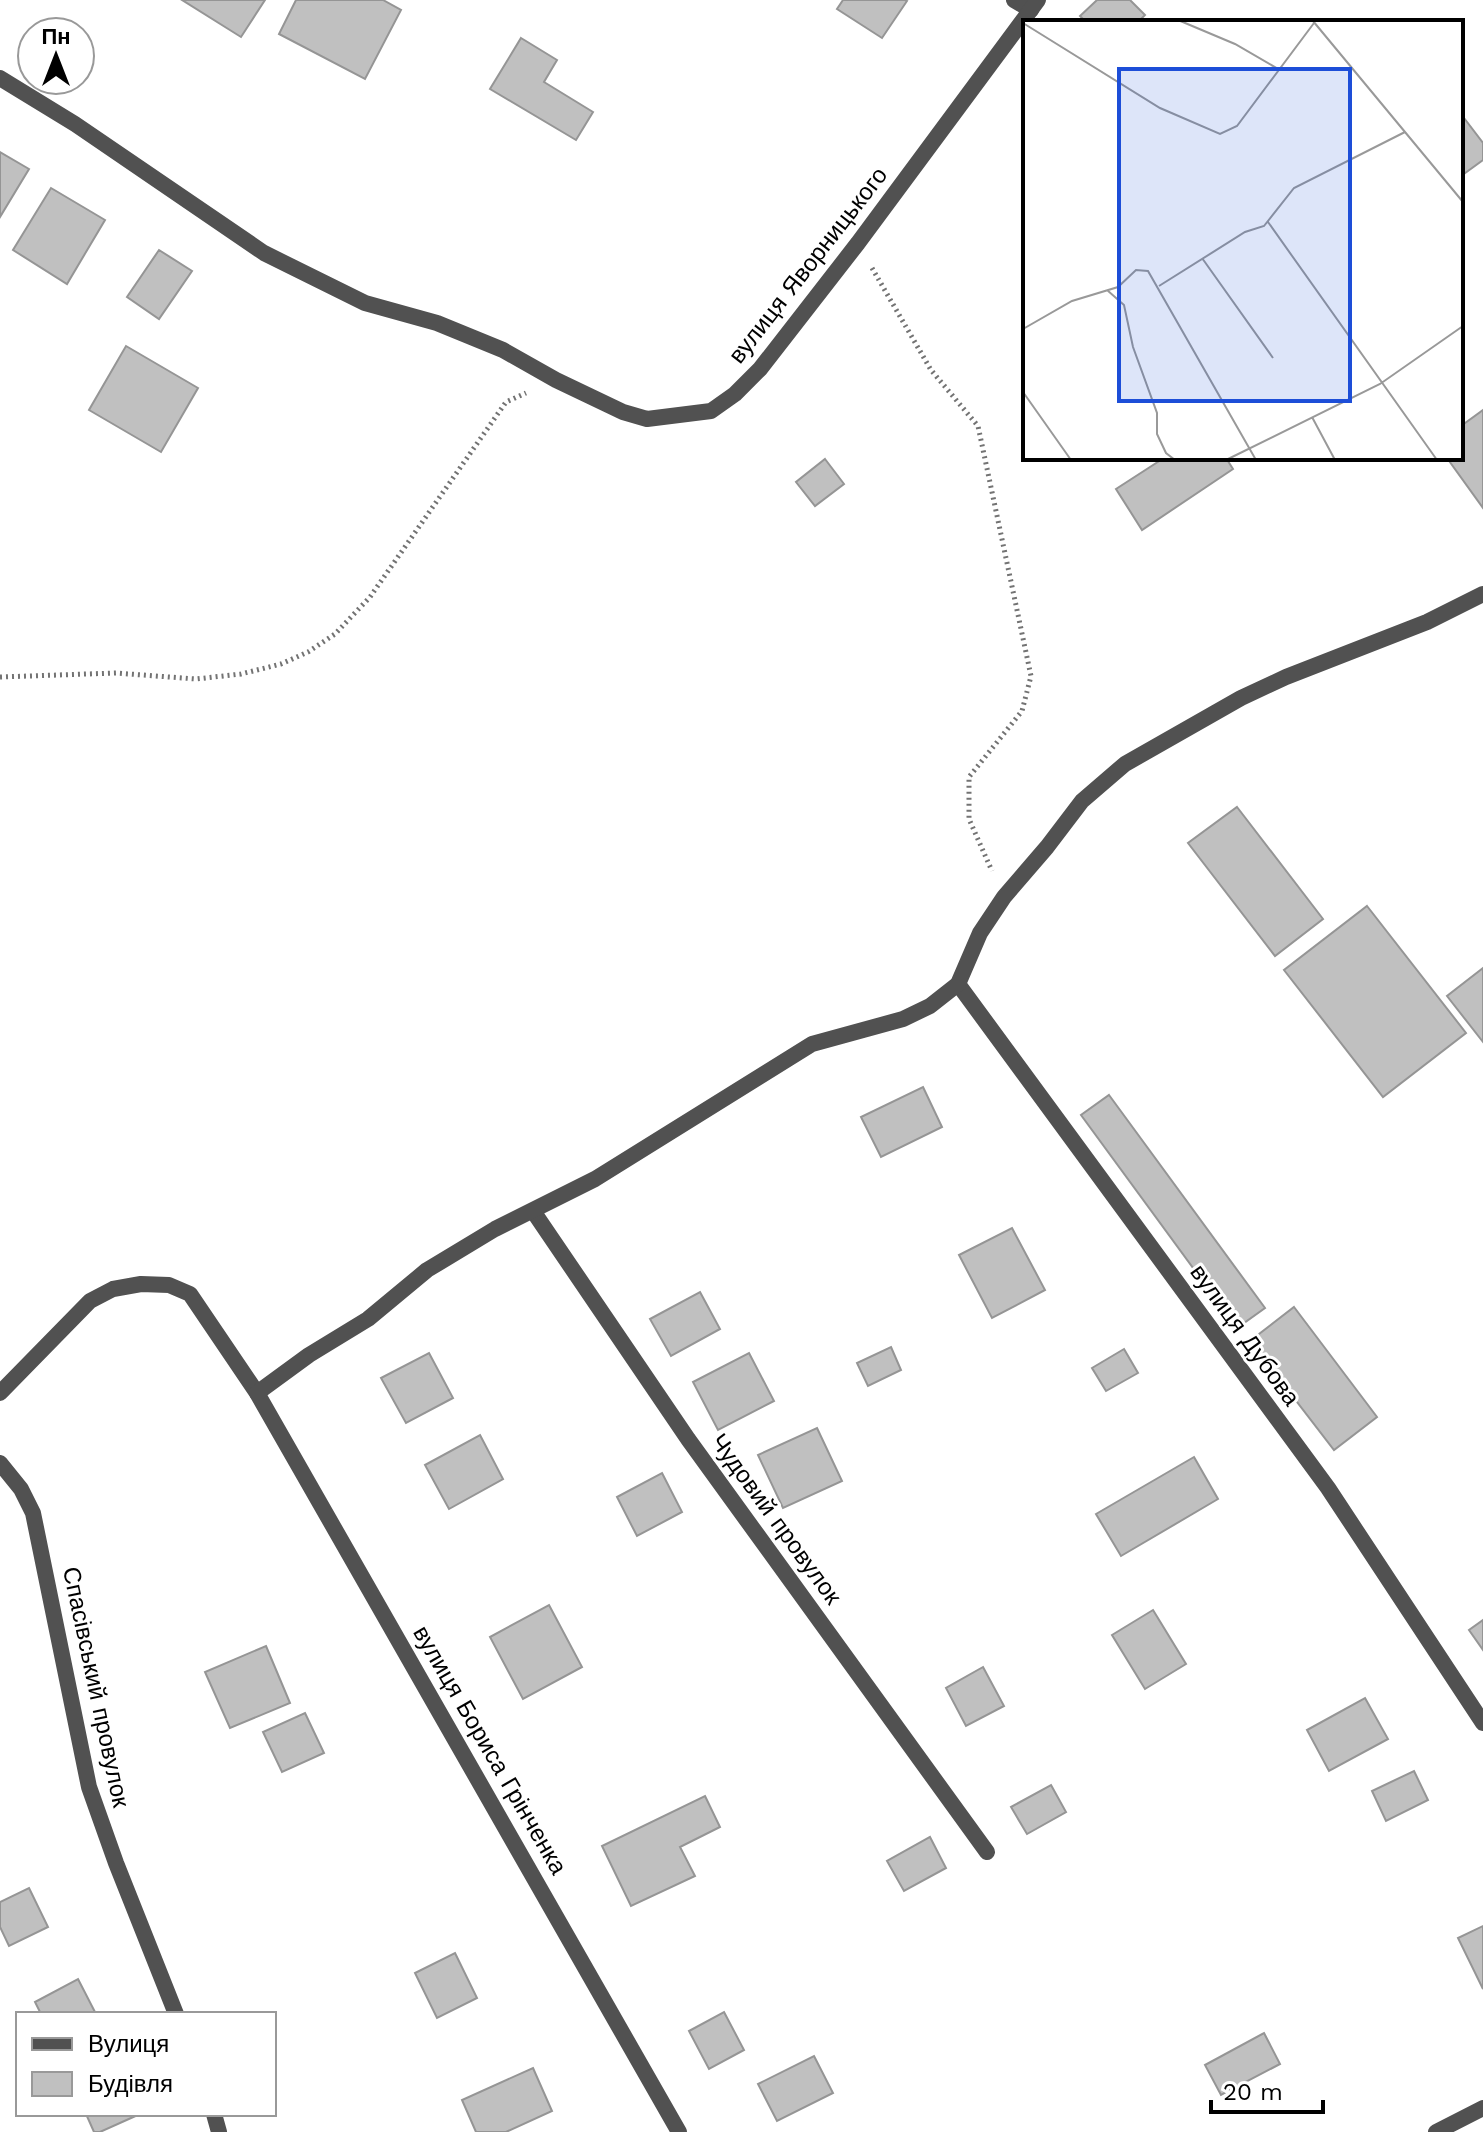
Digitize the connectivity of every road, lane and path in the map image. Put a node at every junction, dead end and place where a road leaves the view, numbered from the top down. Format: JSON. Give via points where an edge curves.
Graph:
{"nodes":[{"id":1,"x":1014,"y":0,"type":"edge"},
{"id":2,"x":1035,"y":5,"type":"edge"},
{"id":3,"x":1023,"y":21,"type":"edge"},
{"id":4,"x":0,"y":78,"type":"edge"},
{"id":5,"x":858,"y":243,"type":"junction"},
{"id":6,"x":556,"y":380,"type":"junction"},
{"id":7,"x":1483,"y":594,"type":"edge"},
{"id":8,"x":0,"y":677,"type":"edge"},
{"id":9,"x":1004,"y":897,"type":"junction"},
{"id":10,"x":958,"y":984,"type":"junction"},
{"id":11,"x":533,"y":1211,"type":"junction"},
{"id":12,"x":0,"y":1393,"type":"edge"},
{"id":13,"x":257,"y":1393,"type":"junction"},
{"id":14,"x":0,"y":1463,"type":"edge"},
{"id":15,"x":1483,"y":1723,"type":"edge"},
{"id":16,"x":987,"y":1852,"type":"dead end"},
{"id":17,"x":175,"y":2012,"type":"edge"},
{"id":18,"x":1483,"y":2108,"type":"edge"},
{"id":19,"x":679,"y":2132,"type":"edge"},
{"id":20,"x":1436,"y":2132,"type":"edge"}],
"edges":[{"from":1,"to":2,"type":"street"},
{"from":3,"to":5,"type":"street","name":"вулиця Яворницького"},
{"from":4,"to":6,"type":"street","name":"вулиця Яворницького","via":[[264,253],[365,303],[437,323],[503,350]]},
{"from":5,"to":6,"type":"street","name":"вулиця Яворницького","via":[[760,369],[711,411],[647,419]]},
{"from":5,"to":9,"type":"path","via":[[931,370],[978,426],[1031,676],[1022,711],[969,777],[969,819]]},
{"from":6,"to":8,"type":"path","via":[[506,402],[370,597],[335,634],[308,652],[241,674],[196,679],[116,673]]},
{"from":7,"to":9,"type":"street","via":[[1241,698],[1125,764],[1082,801]]},
{"from":9,"to":10,"type":"street","via":[[980,933]]},
{"from":10,"to":11,"type":"street","via":[[903,1019],[812,1044],[609,1171]]},
{"from":10,"to":15,"type":"street","name":"вулиця Дубова","via":[[1328,1488]]},
{"from":11,"to":13,"type":"street","via":[[427,1270],[368,1319]]},
{"from":11,"to":16,"type":"street","name":"Чудовий провулок","via":[[688,1439]]},
{"from":12,"to":13,"type":"street","name":"вулиця Бориса Грінченка","via":[[90,1301],[113,1289],[141,1284],[169,1285],[190,1294]]},
{"from":13,"to":19,"type":"street","name":"вулиця Бориса Грінченка"},
{"from":14,"to":17,"type":"street","name":"Спасівський провулок","via":[[33,1513],[89,1787]]},
{"from":18,"to":20,"type":"street"}]}
